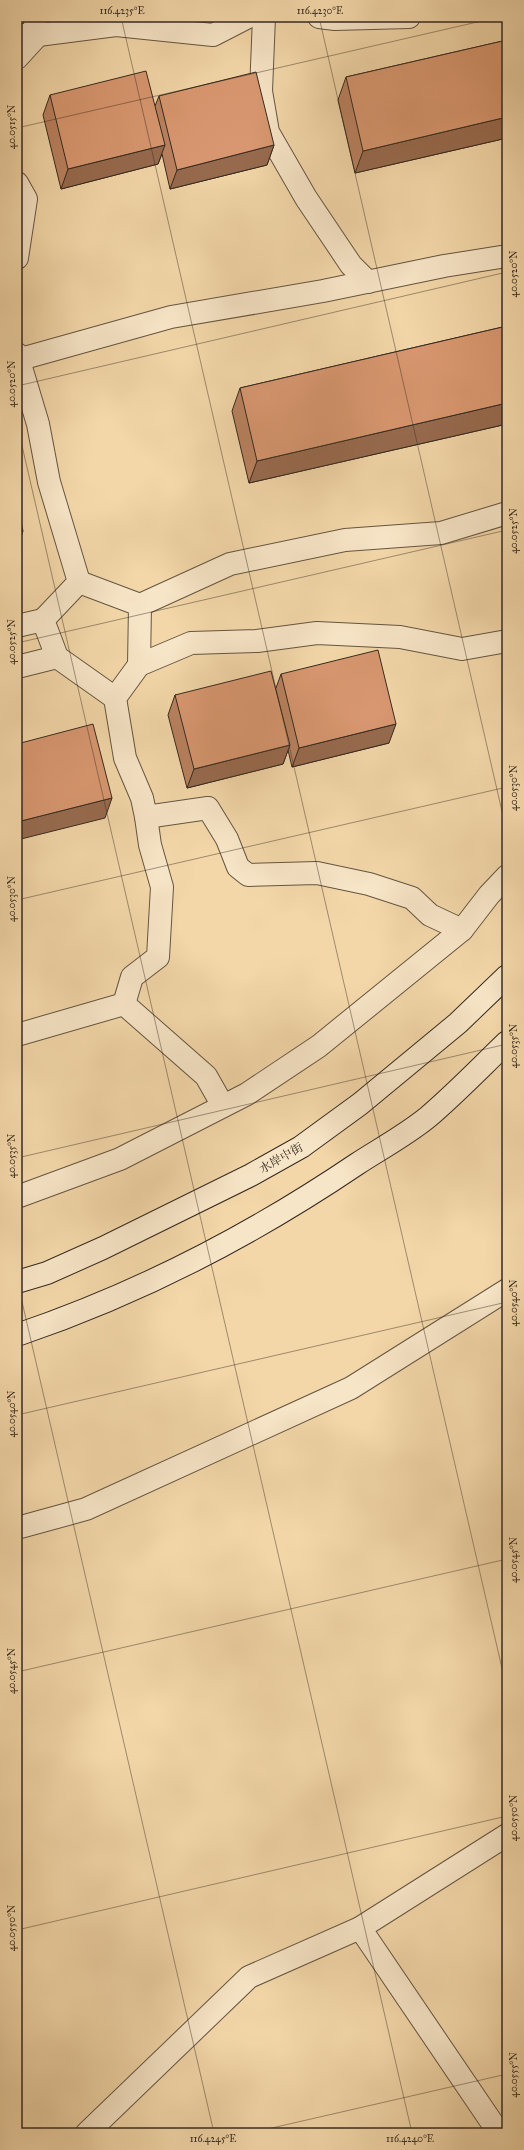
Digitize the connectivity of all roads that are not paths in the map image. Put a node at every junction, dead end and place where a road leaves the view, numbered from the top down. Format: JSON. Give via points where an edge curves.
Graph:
{"nodes":[{"id":1,"x":248,"y":17,"type":"edge"},
{"id":2,"x":264,"y":17,"type":"edge"},
{"id":3,"x":319,"y":17,"type":"edge"},
{"id":4,"x":409,"y":17,"type":"edge"},
{"id":5,"x":36,"y":26,"type":"edge"},
{"id":6,"x":17,"y":35,"type":"edge"},
{"id":7,"x":17,"y":58,"type":"edge"},
{"id":8,"x":17,"y":183,"type":"edge"},
{"id":9,"x":507,"y":256,"type":"edge"},
{"id":10,"x":17,"y":258,"type":"edge"},
{"id":11,"x":368,"y":282,"type":"junction"},
{"id":12,"x":17,"y":358,"type":"edge"},
{"id":13,"x":507,"y":513,"type":"edge"},
{"id":14,"x":79,"y":582,"type":"junction"},
{"id":15,"x":140,"y":605,"type":"junction"},
{"id":16,"x":43,"y":620,"type":"junction"},
{"id":17,"x":17,"y":626,"type":"edge"},
{"id":18,"x":507,"y":641,"type":"edge"},
{"id":19,"x":57,"y":657,"type":"junction"},
{"id":20,"x":139,"y":665,"type":"junction"},
{"id":21,"x":17,"y":667,"type":"edge"},
{"id":22,"x":116,"y":698,"type":"junction"},
{"id":23,"x":146,"y":818,"type":"junction"},
{"id":24,"x":507,"y":876,"type":"edge"},
{"id":25,"x":462,"y":930,"type":"junction"},
{"id":26,"x":507,"y":976,"type":"edge"},
{"id":27,"x":124,"y":1004,"type":"junction"},
{"id":28,"x":17,"y":1035,"type":"edge"},
{"id":29,"x":507,"y":1042,"type":"edge"},
{"id":30,"x":223,"y":1106,"type":"junction"},
{"id":31,"x":17,"y":1197,"type":"edge"},
{"id":32,"x":17,"y":1282,"type":"edge"},
{"id":33,"x":507,"y":1290,"type":"edge"},
{"id":34,"x":17,"y":1335,"type":"edge"},
{"id":35,"x":17,"y":1528,"type":"edge"},
{"id":36,"x":507,"y":1836,"type":"edge"},
{"id":37,"x":360,"y":1928,"type":"junction"},
{"id":38,"x":87,"y":2133,"type":"edge"},
{"id":39,"x":499,"y":2133,"type":"edge"}],
"edges":[{"from":1,"to":5,"type":"street","via":[[213,35],[116,25]]},
{"from":2,"to":11,"type":"street","via":[[261,91],[268,132],[306,198],[351,265]]},
{"from":3,"to":4,"type":"street"},
{"from":5,"to":6,"type":"street"},
{"from":5,"to":7,"type":"street"},
{"from":8,"to":10,"type":"street","via":[[26,199]]},
{"from":9,"to":11,"type":"street"},
{"from":11,"to":12,"type":"street","via":[[171,317]]},
{"from":12,"to":14,"type":"street","via":[[38,424],[49,482]]},
{"from":13,"to":15,"type":"street","via":[[441,533],[345,540],[230,564]]},
{"from":14,"to":15,"type":"street"},
{"from":14,"to":16,"type":"street"},
{"from":15,"to":20,"type":"street"},
{"from":16,"to":17,"type":"street"},
{"from":16,"to":19,"type":"street"},
{"from":18,"to":20,"type":"street","via":[[462,649],[400,637],[317,633],[258,641],[192,643]]},
{"from":19,"to":21,"type":"street"},
{"from":19,"to":22,"type":"street"},
{"from":20,"to":22,"type":"street"},
{"from":22,"to":23,"type":"street","via":[[125,758],[142,798]]},
{"from":23,"to":25,"type":"street","via":[[208,808],[227,839],[238,867],[248,875],[317,873],[369,884],[412,898],[430,915]]},
{"from":23,"to":27,"type":"street","via":[[150,845],[162,887],[158,957],[132,977]]},
{"from":24,"to":25,"type":"street"},
{"from":25,"to":30,"type":"street","via":[[319,1046],[247,1094]]},
{"from":26,"to":32,"type":"street","name":"水岸中街","via":[[440,1038],[360,1104],[301,1147],[251,1176],[103,1248],[47,1273]]},
{"from":27,"to":28,"type":"street"},
{"from":27,"to":30,"type":"street","via":[[206,1076]]},
{"from":29,"to":34,"type":"street","via":[[427,1117],[314,1194],[189,1263],[94,1307]]},
{"from":30,"to":31,"type":"street","via":[[120,1159]]},
{"from":33,"to":35,"type":"street","via":[[351,1388],[86,1509]]},
{"from":36,"to":37,"type":"street"},
{"from":37,"to":38,"type":"street","via":[[250,1977]]},
{"from":37,"to":39,"type":"street"}]}
